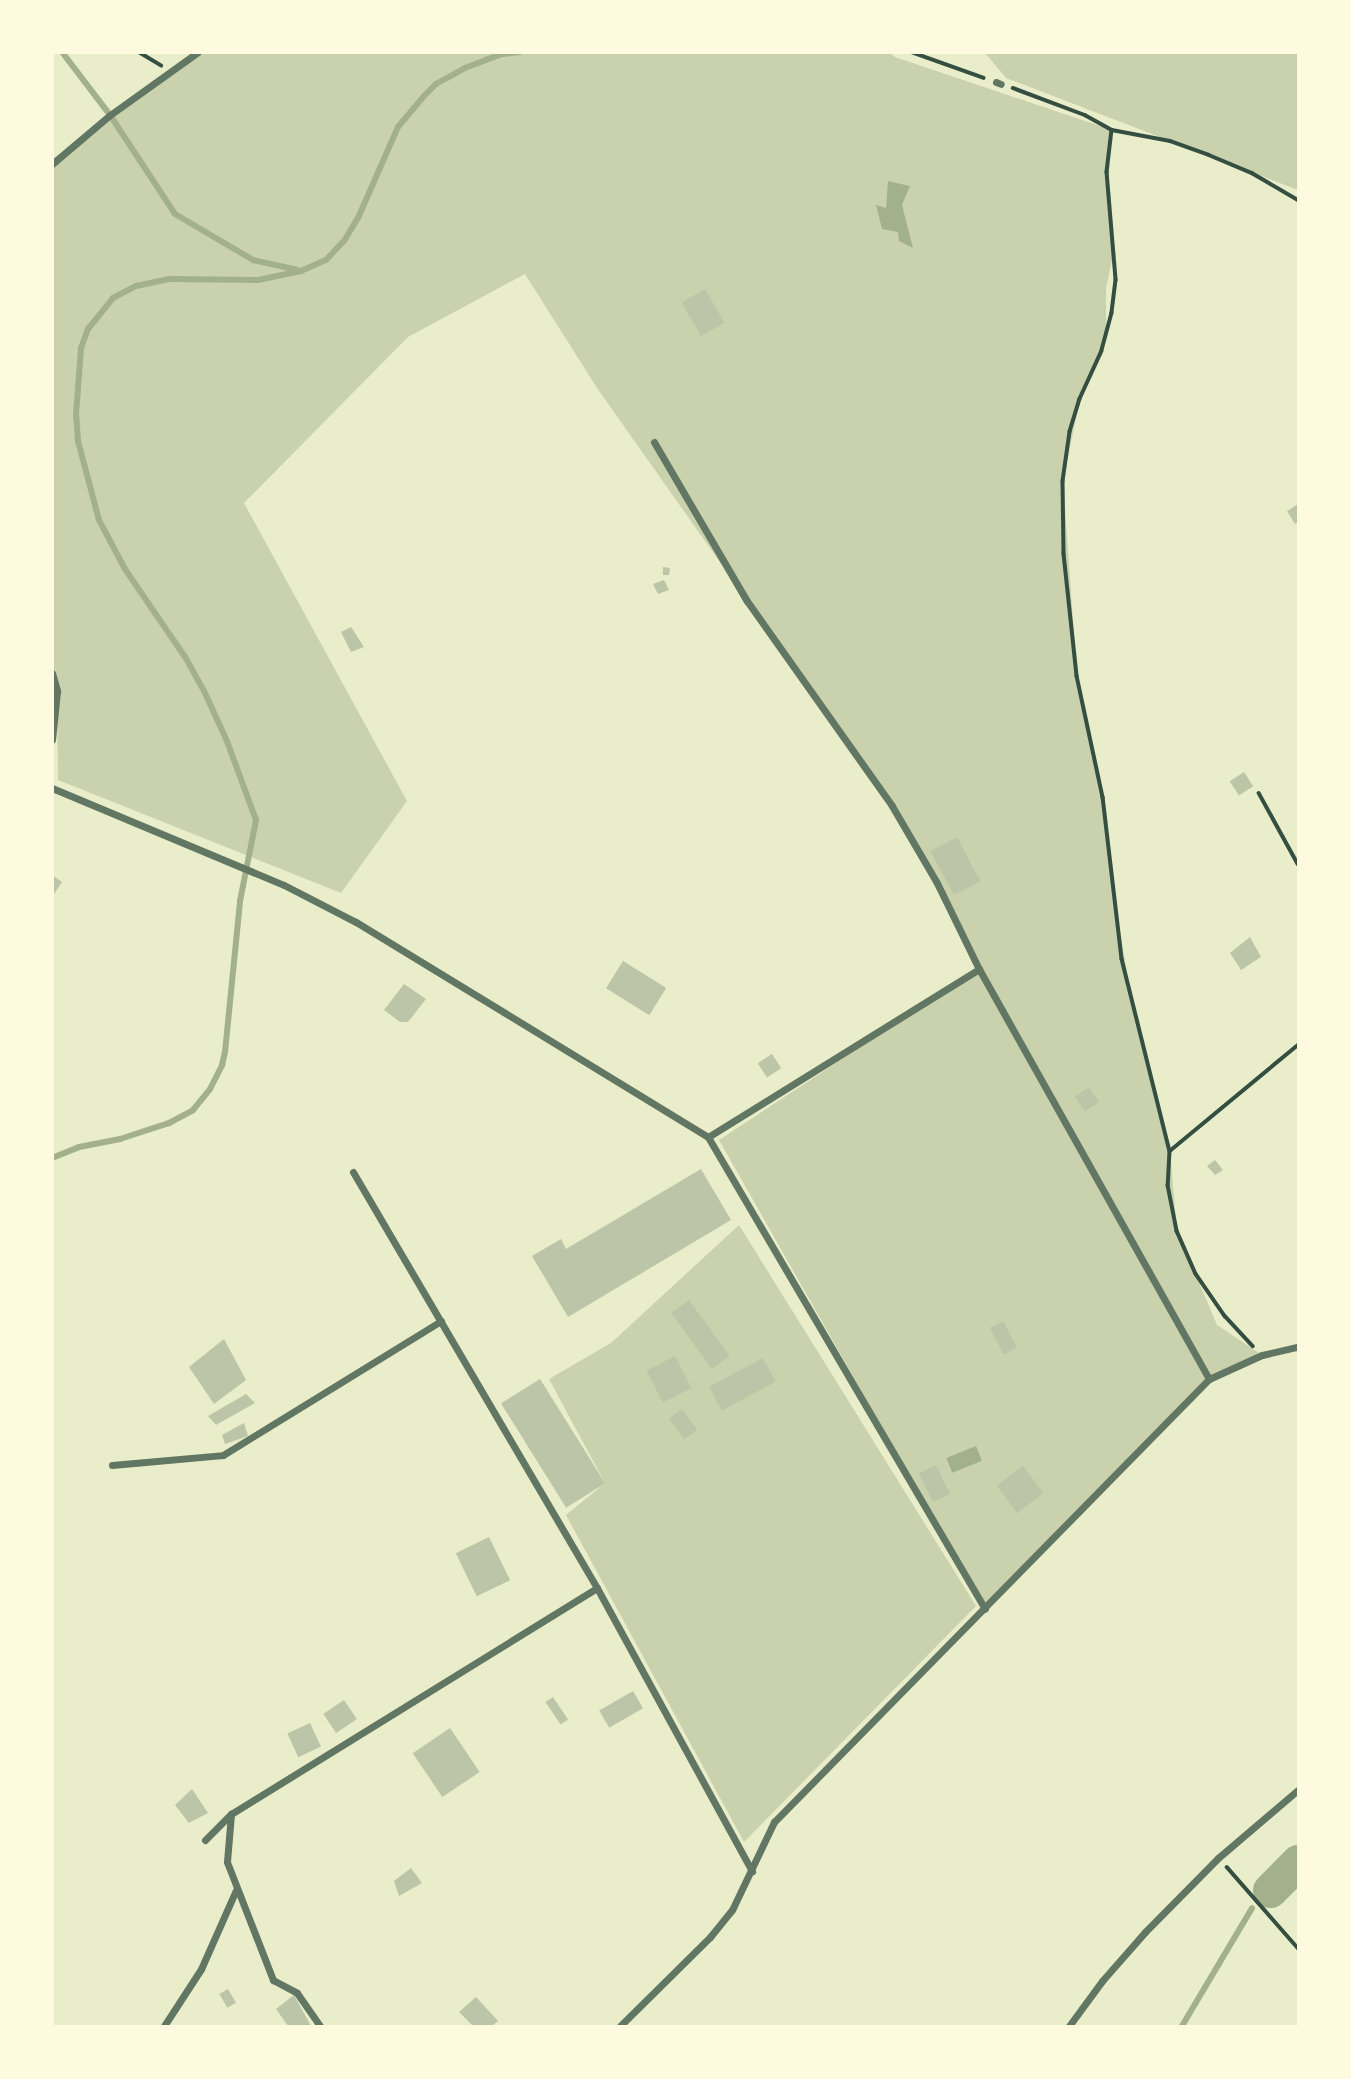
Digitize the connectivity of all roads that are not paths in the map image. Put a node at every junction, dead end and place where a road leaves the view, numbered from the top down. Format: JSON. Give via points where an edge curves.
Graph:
{"nodes":[{"id":1,"x":198,"y":52,"type":"edge"},
{"id":2,"x":52,"y":164,"type":"edge"},
{"id":3,"x":654,"y":442,"type":"dead end"},
{"id":4,"x":52,"y":673,"type":"edge"},
{"id":5,"x":52,"y":740,"type":"edge"},
{"id":6,"x":52,"y":788,"type":"edge"},
{"id":7,"x":979,"y":969,"type":"junction"},
{"id":8,"x":708,"y":1137,"type":"junction"},
{"id":9,"x":353,"y":1172,"type":"dead end"},
{"id":10,"x":441,"y":1321,"type":"junction"},
{"id":11,"x":1298,"y":1346,"type":"edge"},
{"id":12,"x":1209,"y":1379,"type":"junction"},
{"id":13,"x":112,"y":1465,"type":"dead end"},
{"id":14,"x":597,"y":1588,"type":"junction"},
{"id":15,"x":985,"y":1609,"type":"junction"},
{"id":16,"x":1298,"y":1790,"type":"edge"},
{"id":17,"x":231,"y":1814,"type":"junction"},
{"id":18,"x":205,"y":1840,"type":"dead end"},
{"id":19,"x":752,"y":1871,"type":"junction"},
{"id":20,"x":236,"y":1890,"type":"junction"},
{"id":21,"x":164,"y":2026,"type":"edge"},
{"id":22,"x":320,"y":2026,"type":"edge"},
{"id":23,"x":621,"y":2026,"type":"edge"},
{"id":24,"x":1069,"y":2026,"type":"edge"}],
"edges":[{"from":1,"to":2,"type":"street","via":[[110,115]]},
{"from":3,"to":7,"type":"street","via":[[747,601],[892,806]]},
{"from":4,"to":5,"type":"street","via":[[57,691]]},
{"from":6,"to":8,"type":"street","via":[[284,885],[356,922]]},
{"from":7,"to":8,"type":"street"},
{"from":7,"to":12,"type":"street"},
{"from":8,"to":15,"type":"street"},
{"from":9,"to":10,"type":"street"},
{"from":10,"to":13,"type":"street","via":[[223,1455]]},
{"from":10,"to":14,"type":"street"},
{"from":11,"to":12,"type":"street","via":[[1262,1355]]},
{"from":12,"to":15,"type":"street"},
{"from":14,"to":17,"type":"street"},
{"from":14,"to":19,"type":"street"},
{"from":15,"to":19,"type":"street","via":[[774,1822]]},
{"from":16,"to":24,"type":"street","via":[[1218,1858],[1137,1941]]},
{"from":17,"to":18,"type":"street"},
{"from":17,"to":20,"type":"street","via":[[227,1861]]},
{"from":19,"to":23,"type":"street","via":[[732,1910],[710,1937]]},
{"from":20,"to":21,"type":"street","via":[[201,1969]]},
{"from":20,"to":22,"type":"street","via":[[273,1980],[297,1993]]}]}
